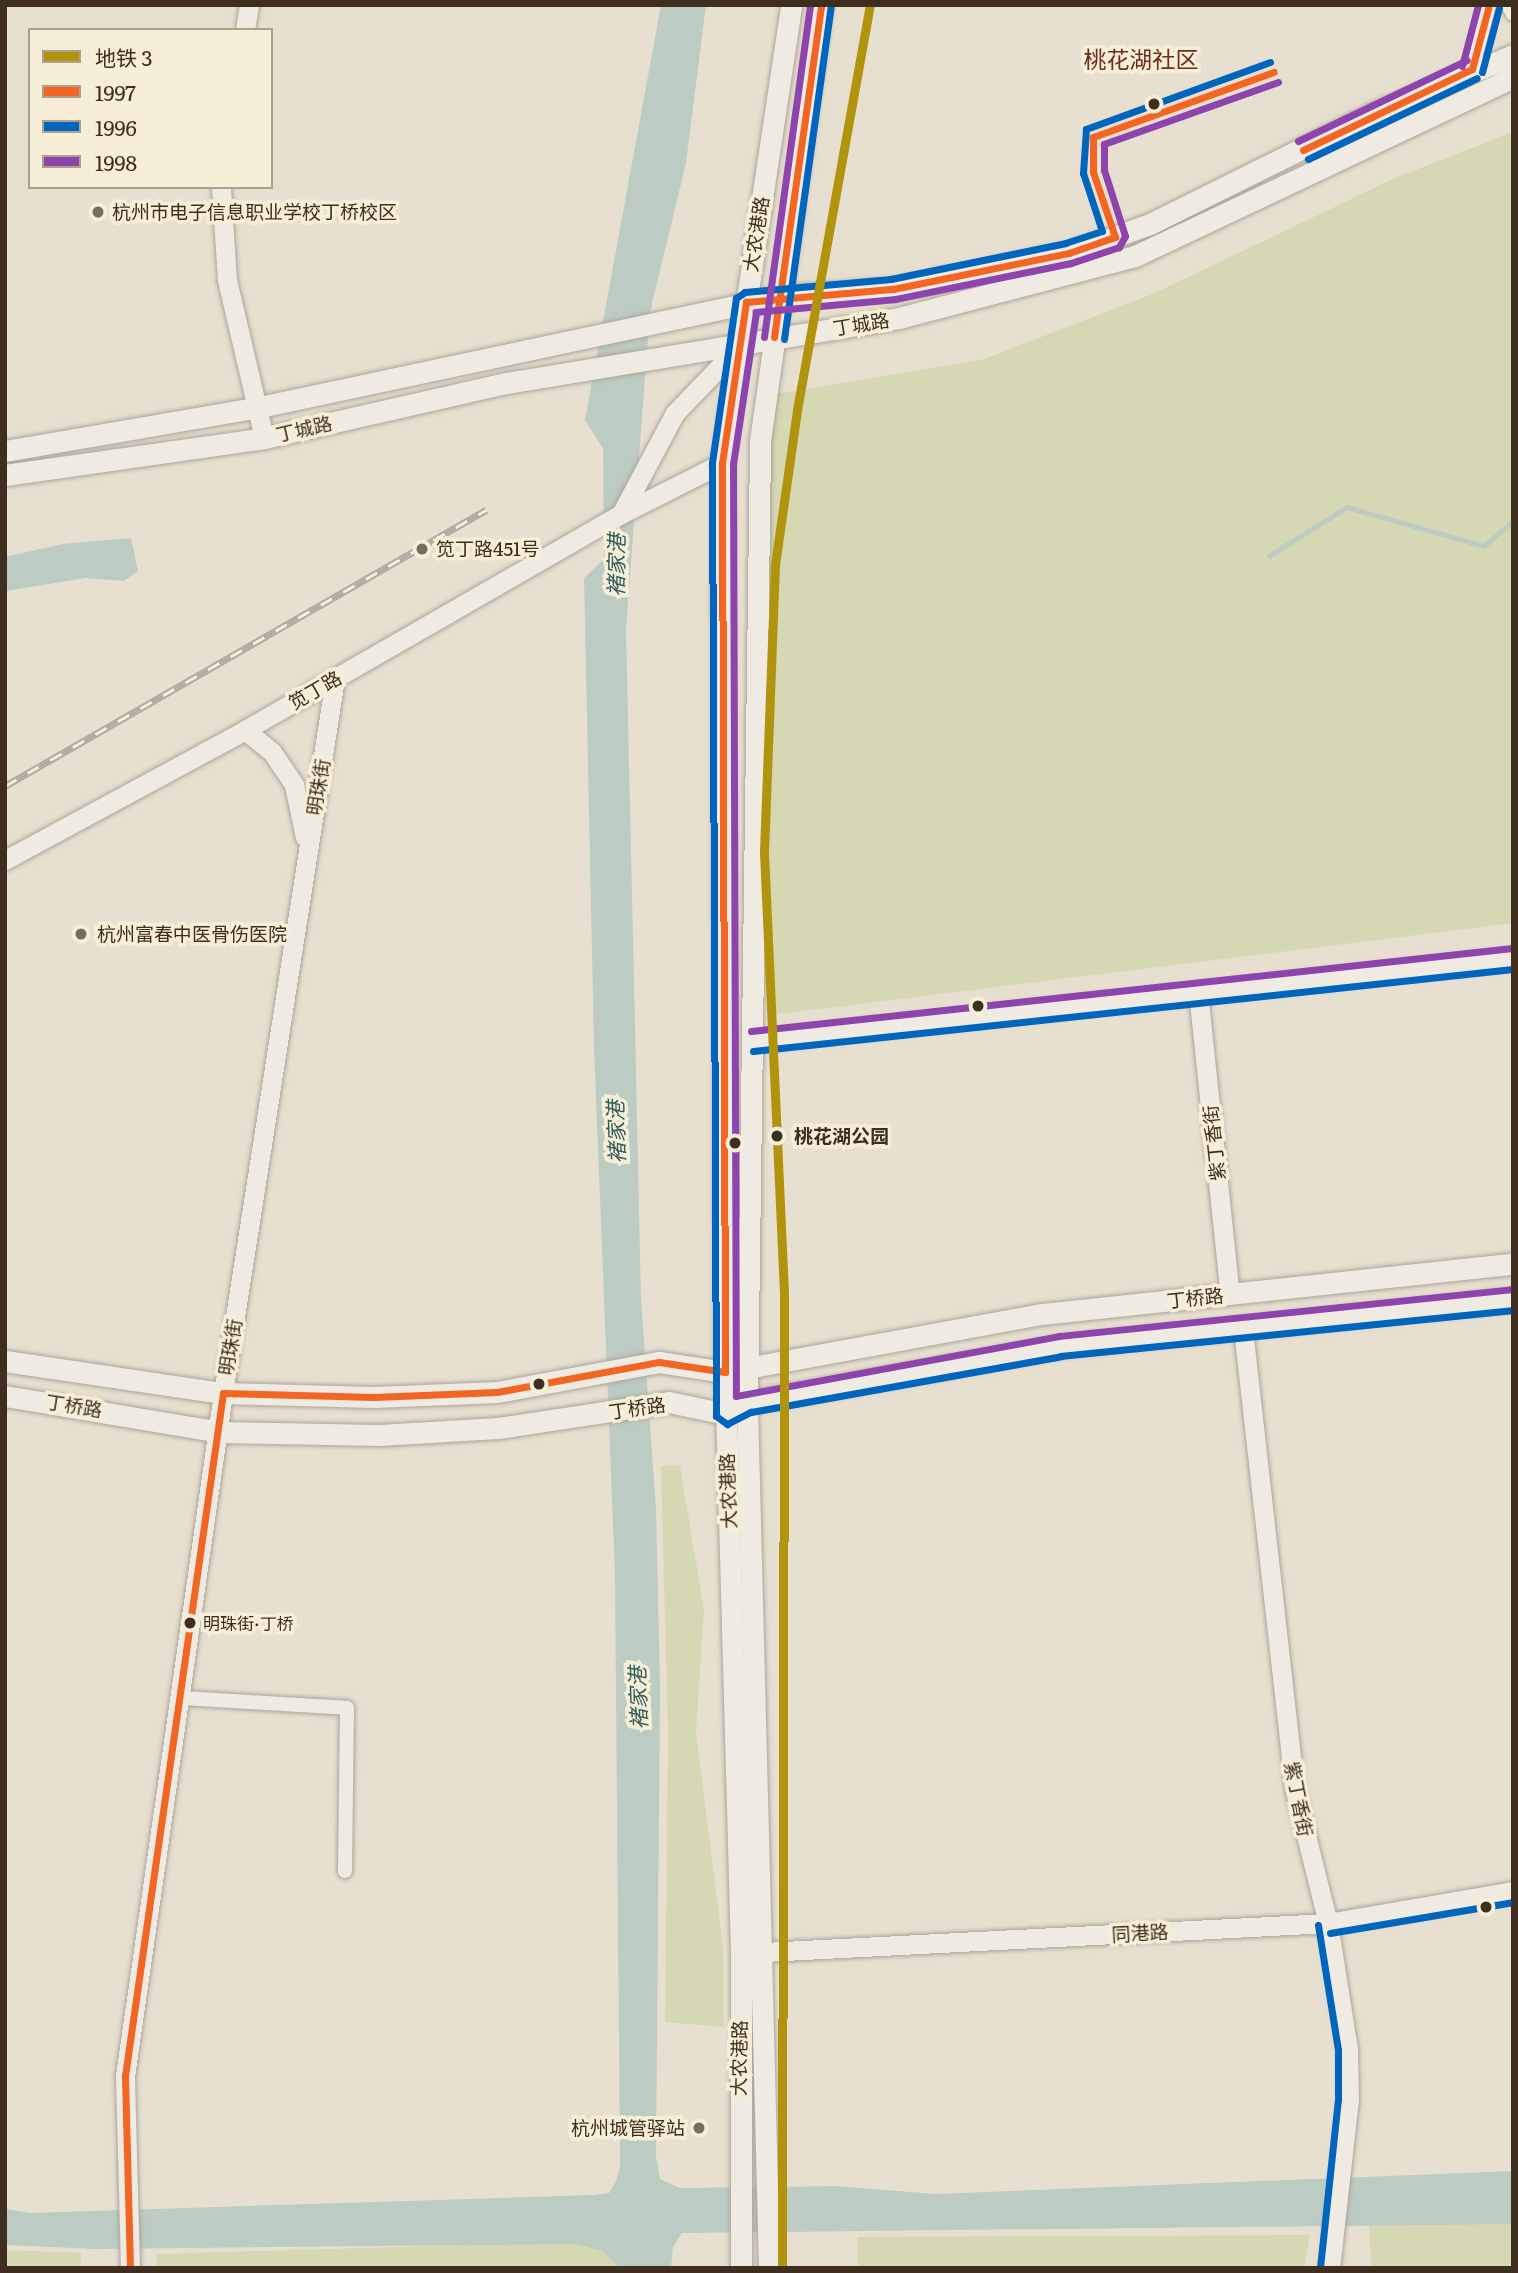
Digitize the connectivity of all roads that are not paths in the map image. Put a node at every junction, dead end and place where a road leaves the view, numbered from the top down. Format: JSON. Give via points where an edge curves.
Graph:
{"nodes":[{"id":1,"x":249,"y":5,"type":"edge"},
{"id":2,"x":791,"y":5,"type":"edge"},
{"id":3,"x":821,"y":5,"type":"edge"},
{"id":4,"x":1489,"y":5,"type":"edge"},
{"id":5,"x":1508,"y":5,"type":"edge"},
{"id":6,"x":1513,"y":14,"type":"edge"},
{"id":7,"x":245,"y":28,"type":"edge"},
{"id":8,"x":1513,"y":55,"type":"edge"},
{"id":9,"x":1472,"y":69,"type":"junction"},
{"id":10,"x":1513,"y":77,"type":"edge"},
{"id":11,"x":221,"y":189,"type":"edge"},
{"id":12,"x":781,"y":296,"type":"junction"},
{"id":13,"x":746,"y":302,"type":"junction"},
{"id":14,"x":774,"y":338,"type":"junction"},
{"id":15,"x":743,"y":342,"type":"junction"},
{"id":16,"x":255,"y":408,"type":"junction"},
{"id":17,"x":264,"y":438,"type":"junction"},
{"id":18,"x":5,"y":452,"type":"edge"},
{"id":19,"x":722,"y":463,"type":"junction"},
{"id":20,"x":5,"y":475,"type":"edge"},
{"id":21,"x":621,"y":514,"type":"junction"},
{"id":22,"x":335,"y":679,"type":"junction"},
{"id":23,"x":245,"y":730,"type":"junction"},
{"id":24,"x":5,"y":860,"type":"edge"},
{"id":25,"x":306,"y":869,"type":"junction"},
{"id":26,"x":1513,"y":958,"type":"edge"},
{"id":27,"x":1198,"y":992,"type":"junction"},
{"id":28,"x":752,"y":1041,"type":"junction"},
{"id":29,"x":1513,"y":1264,"type":"edge"},
{"id":30,"x":1230,"y":1294,"type":"junction"},
{"id":31,"x":1513,"y":1299,"type":"edge"},
{"id":32,"x":1243,"y":1329,"type":"junction"},
{"id":33,"x":5,"y":1361,"type":"edge"},
{"id":34,"x":747,"y":1364,"type":"junction"},
{"id":35,"x":725,"y":1372,"type":"junction"},
{"id":36,"x":223,"y":1393,"type":"junction"},
{"id":37,"x":5,"y":1396,"type":"edge"},
{"id":38,"x":747,"y":1402,"type":"junction"},
{"id":39,"x":726,"y":1413,"type":"junction"},
{"id":40,"x":220,"y":1432,"type":"junction"},
{"id":41,"x":181,"y":1698,"type":"junction"},
{"id":42,"x":345,"y":1871,"type":"dead end"},
{"id":43,"x":1513,"y":1891,"type":"edge"},
{"id":44,"x":1328,"y":1923,"type":"junction"},
{"id":45,"x":764,"y":1952,"type":"junction"},
{"id":46,"x":130,"y":2264,"type":"edge"},
{"id":47,"x":741,"y":2264,"type":"edge"},
{"id":48,"x":769,"y":2267,"type":"edge"},
{"id":49,"x":1330,"y":2268,"type":"edge"}],
"edges":[{"from":1,"to":7,"type":"street"},
{"from":2,"to":13,"type":"main road","name":"大农港路"},
{"from":3,"to":12,"type":"main road","name":"大农港路"},
{"from":4,"to":9,"type":"street"},
{"from":5,"to":6,"type":"street"},
{"from":8,"to":9,"type":"main road","name":"丁城路"},
{"from":9,"to":12,"type":"main road","name":"丁城路","via":[[1150,225],[1069,253],[893,289]]},
{"from":10,"to":14,"type":"main road","name":"丁城路","via":[[1135,256],[899,318]]},
{"from":11,"to":16,"type":"street","via":[[227,280]]},
{"from":12,"to":13,"type":"main road","name":"丁城路"},
{"from":12,"to":14,"type":"main road","name":"大农港路"},
{"from":13,"to":15,"type":"main road","name":"大农港路"},
{"from":13,"to":16,"type":"main road","name":"丁城路"},
{"from":14,"to":15,"type":"main road","name":"丁城路"},
{"from":14,"to":28,"type":"main road","name":"大农港路","via":[[760,441]]},
{"from":15,"to":17,"type":"main road","name":"丁城路","via":[[507,383]]},
{"from":15,"to":19,"type":"main road","name":"大农港路"},
{"from":15,"to":21,"type":"street","via":[[675,413]]},
{"from":16,"to":17,"type":"street"},
{"from":16,"to":18,"type":"main road","name":"丁城路"},
{"from":17,"to":20,"type":"main road","name":"丁城路"},
{"from":19,"to":21,"type":"street","name":"笕丁路"},
{"from":19,"to":35,"type":"main road","name":"大农港路"},
{"from":21,"to":22,"type":"street","name":"笕丁路"},
{"from":22,"to":23,"type":"street","name":"笕丁路"},
{"from":22,"to":25,"type":"street","name":"明珠街"},
{"from":23,"to":24,"type":"street","name":"笕丁路"},
{"from":23,"to":25,"type":"street","via":[[272,752],[294,785],[304,822]]},
{"from":25,"to":36,"type":"street","name":"明珠街"},
{"from":26,"to":27,"type":"street"},
{"from":27,"to":28,"type":"street"},
{"from":27,"to":30,"type":"street","name":"紫丁香街"},
{"from":28,"to":34,"type":"main road","name":"大农港路"},
{"from":29,"to":30,"type":"main road","name":"丁桥路"},
{"from":30,"to":34,"type":"main road","name":"丁桥路","via":[[1042,1314]]},
{"from":31,"to":32,"type":"main road","name":"丁桥路"},
{"from":32,"to":38,"type":"main road","name":"丁桥路","via":[[1060,1346]]},
{"from":32,"to":44,"type":"street","name":"紫丁香街","via":[[1294,1791]]},
{"from":33,"to":36,"type":"main road","name":"丁桥路"},
{"from":34,"to":35,"type":"main road","name":"丁桥路"},
{"from":34,"to":38,"type":"main road","name":"大农港路"},
{"from":35,"to":36,"type":"main road","name":"丁桥路","via":[[659,1362],[497,1392],[374,1397]]},
{"from":35,"to":39,"type":"main road","name":"大农港路"},
{"from":36,"to":40,"type":"street","name":"明珠街"},
{"from":37,"to":40,"type":"main road","name":"丁桥路"},
{"from":38,"to":39,"type":"main road","name":"丁桥路"},
{"from":38,"to":45,"type":"main road","name":"大农港路"},
{"from":39,"to":40,"type":"main road","name":"丁桥路","via":[[669,1402],[498,1428],[379,1435]]},
{"from":39,"to":47,"type":"main road","name":"大农港路","via":[[741,1952]]},
{"from":40,"to":41,"type":"street","name":"明珠街"},
{"from":41,"to":42,"type":"street","via":[[347,1707]]},
{"from":41,"to":46,"type":"street","name":"明珠街","via":[[125,2076]]},
{"from":43,"to":44,"type":"street","name":"同港路"},
{"from":44,"to":45,"type":"street","name":"同港路"},
{"from":44,"to":49,"type":"street","name":"紫丁香街","via":[[1348,2049],[1349,2099]]},
{"from":45,"to":48,"type":"main road","name":"大农港路"}]}
